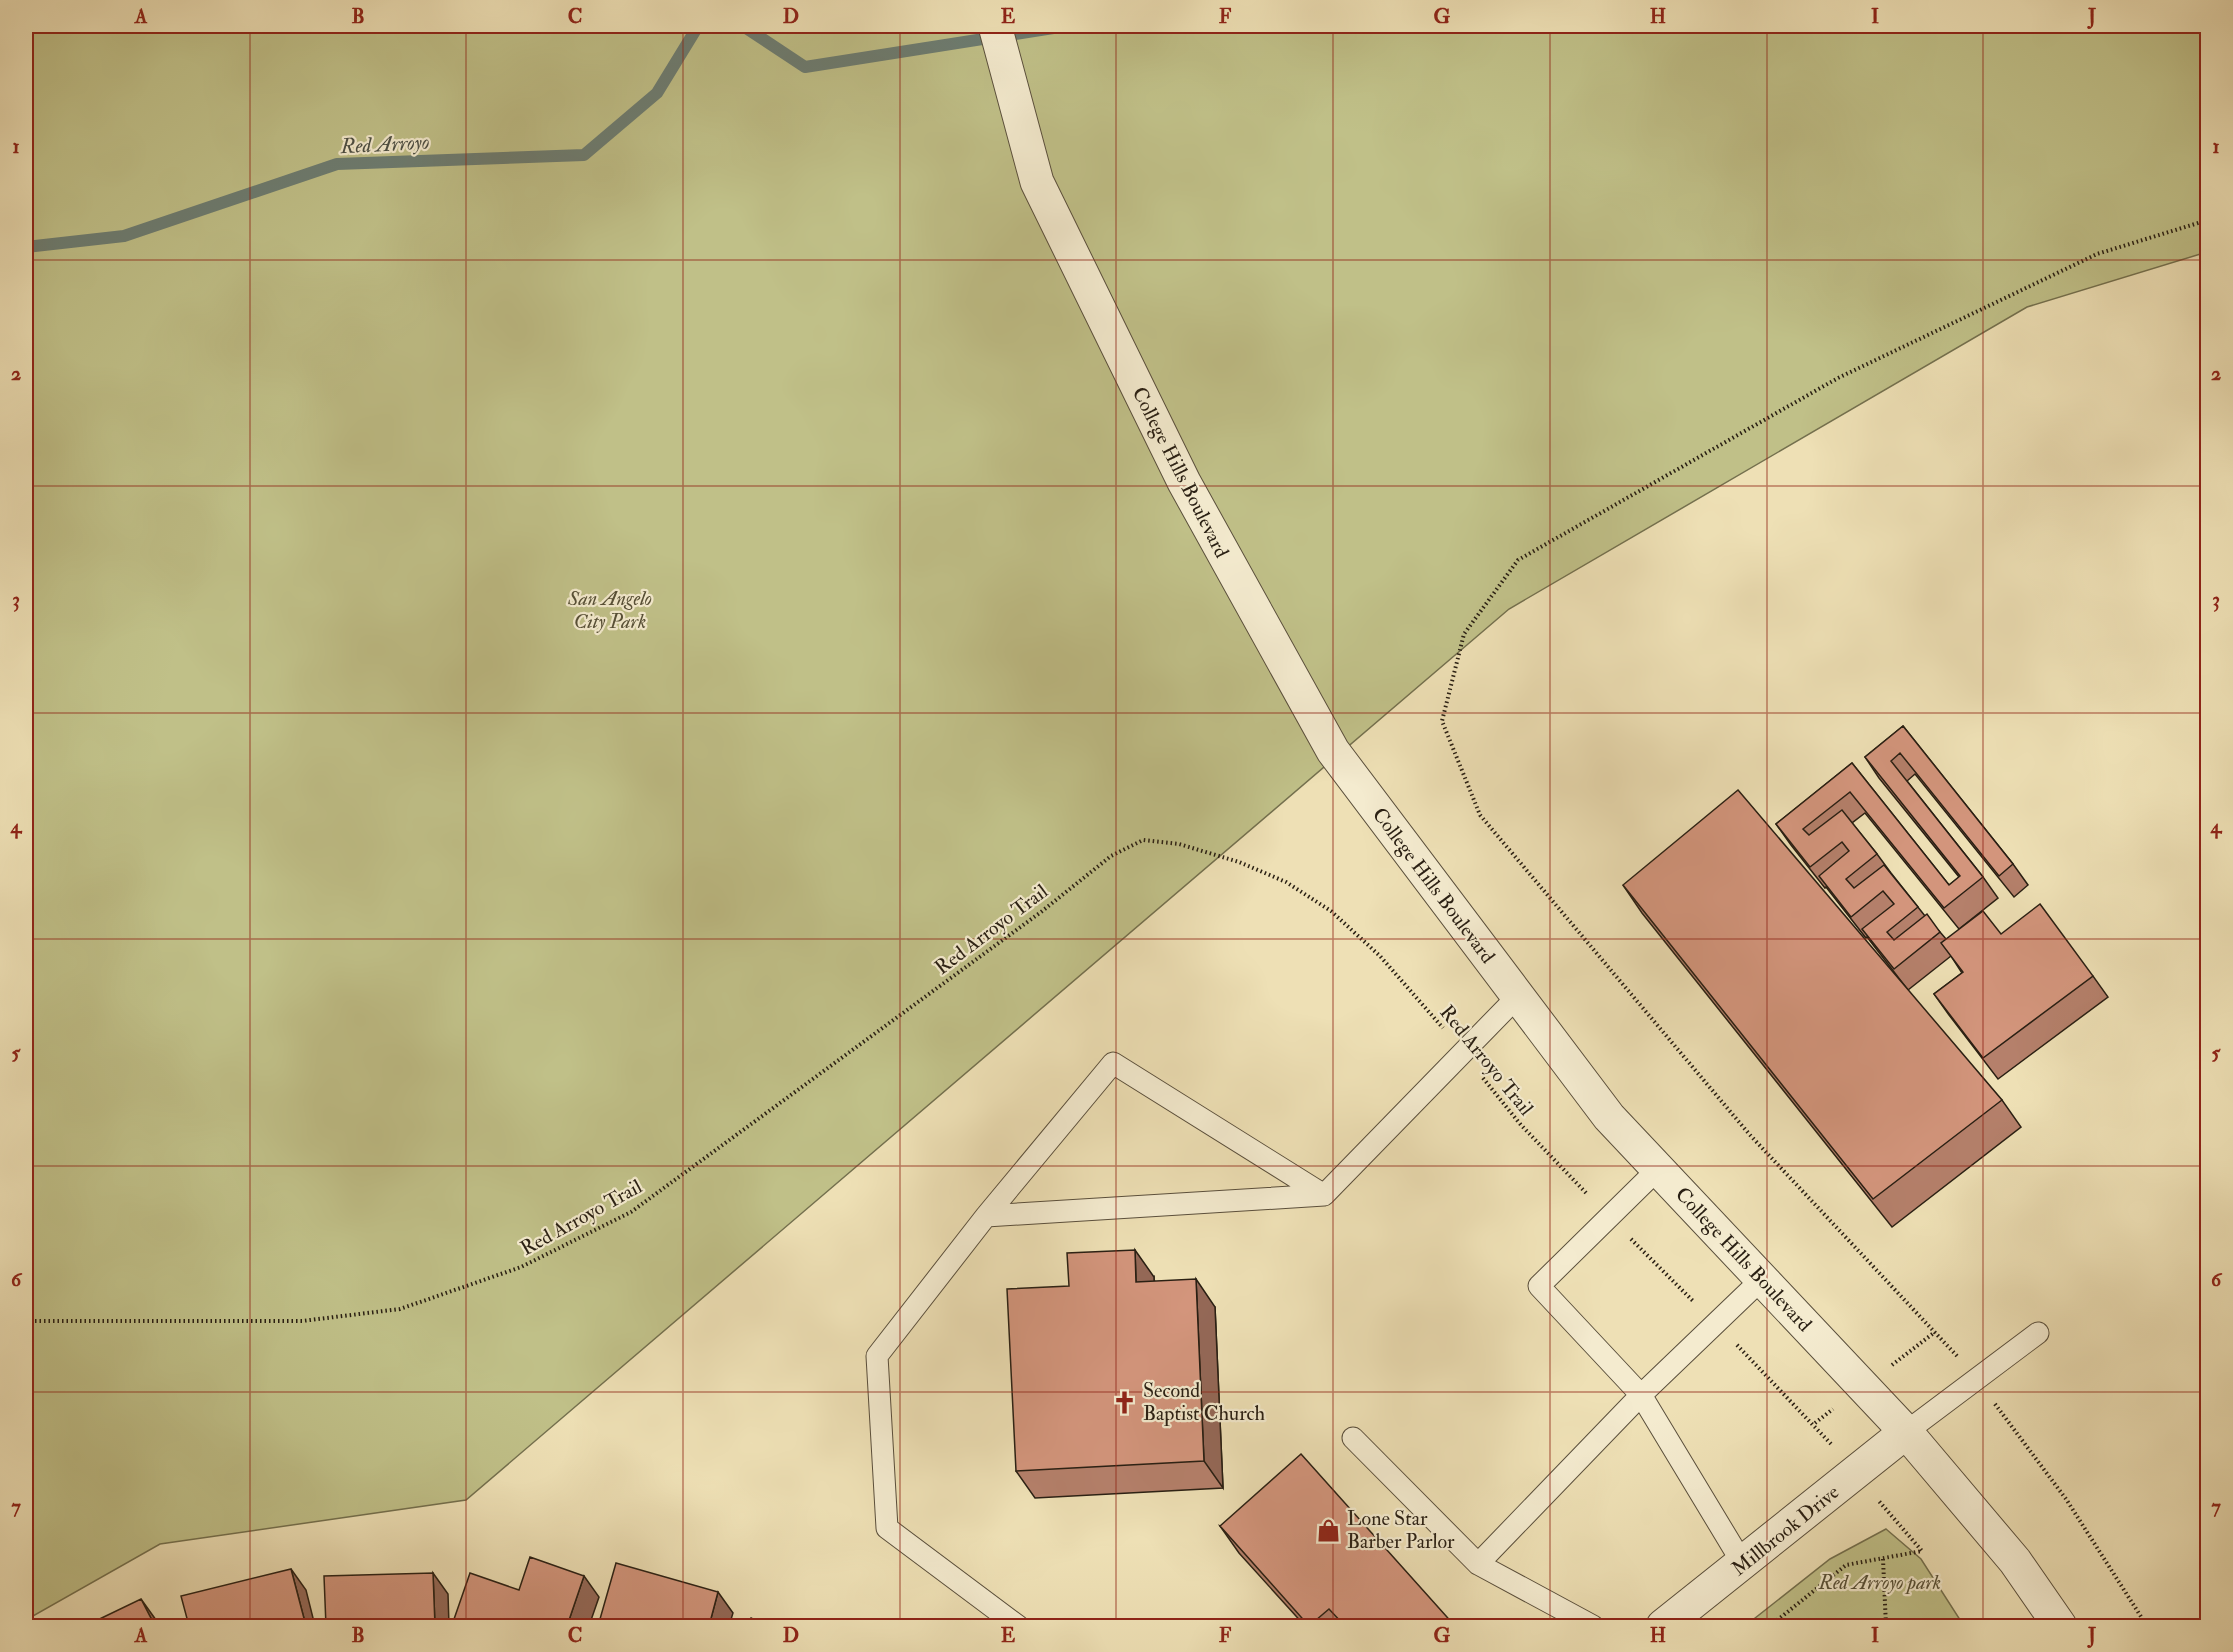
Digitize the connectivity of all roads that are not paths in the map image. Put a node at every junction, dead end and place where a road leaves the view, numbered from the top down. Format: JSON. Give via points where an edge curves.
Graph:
{"nodes":[{"id":1,"x":995,"y":26,"type":"edge"},
{"id":2,"x":1518,"y":996,"type":"junction"},
{"id":3,"x":1659,"y":1168,"type":"junction"},
{"id":4,"x":1324,"y":1195,"type":"junction"},
{"id":5,"x":986,"y":1216,"type":"junction"},
{"id":6,"x":1763,"y":1278,"type":"junction"},
{"id":7,"x":2038,"y":1333,"type":"dead end"},
{"id":8,"x":1641,"y":1395,"type":"junction"},
{"id":9,"x":1906,"y":1432,"type":"junction"},
{"id":10,"x":1353,"y":1438,"type":"dead end"},
{"id":11,"x":1478,"y":1564,"type":"junction"},
{"id":12,"x":1743,"y":1564,"type":"junction"},
{"id":13,"x":1018,"y":1626,"type":"edge"},
{"id":14,"x":1593,"y":1626,"type":"edge"},
{"id":15,"x":1663,"y":1626,"type":"edge"},
{"id":16,"x":2060,"y":1626,"type":"edge"}],
"edges":[{"from":1,"to":2,"type":"street","name":"College Hills Boulevard","via":[[1037,182],[1184,482],[1333,752]]},
{"from":2,"to":3,"type":"street","name":"College Hills Boulevard","via":[[1609,1117]]},
{"from":2,"to":4,"type":"lane"},
{"from":3,"to":6,"type":"street","name":"College Hills Boulevard"},
{"from":3,"to":8,"type":"lane","via":[[1539,1286]]},
{"from":4,"to":5,"type":"lane"},
{"from":4,"to":5,"type":"lane","via":[[1113,1063]]},
{"from":5,"to":13,"type":"lane","via":[[877,1356],[887,1528]]},
{"from":6,"to":8,"type":"lane"},
{"from":6,"to":9,"type":"street","name":"College Hills Boulevard"},
{"from":7,"to":9,"type":"lane"},
{"from":8,"to":11,"type":"lane"},
{"from":8,"to":12,"type":"lane"},
{"from":9,"to":12,"type":"street","name":"Millbrook Drive"},
{"from":9,"to":16,"type":"street","name":"College Hills Boulevard","via":[[2015,1561]]},
{"from":10,"to":11,"type":"lane"},
{"from":11,"to":14,"type":"lane"},
{"from":12,"to":15,"type":"street","name":"Millbrook Drive"}]}
